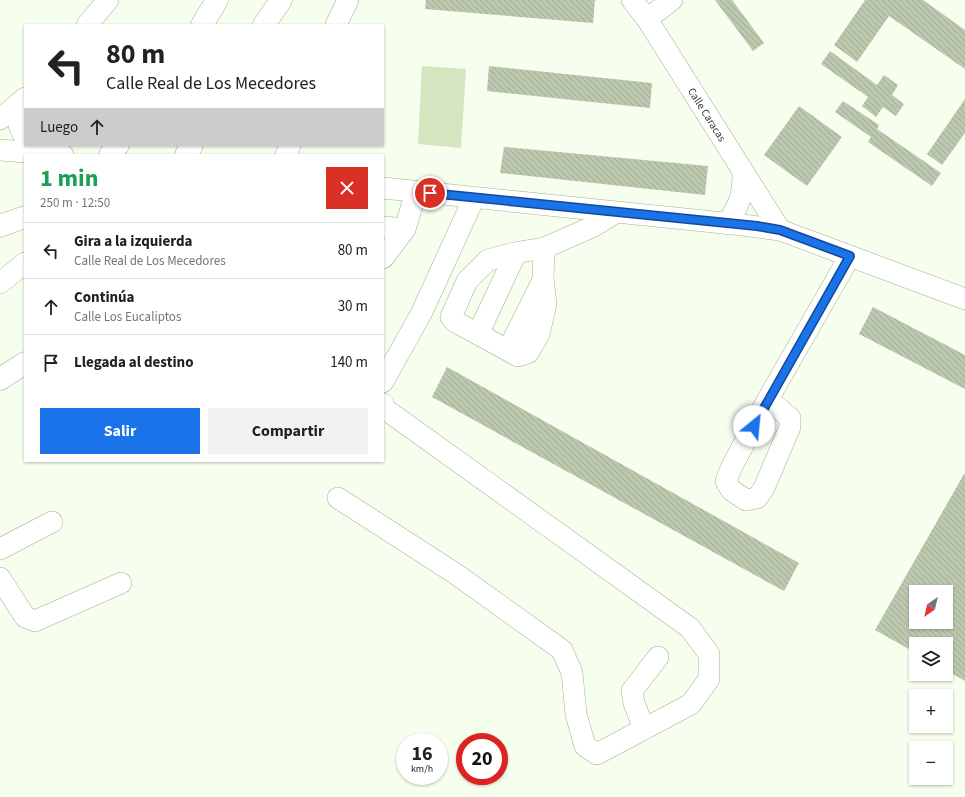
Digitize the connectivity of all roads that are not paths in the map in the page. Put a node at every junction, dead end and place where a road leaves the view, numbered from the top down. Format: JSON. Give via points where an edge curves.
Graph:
{"nodes":[{"id":1,"x":108,"y":0,"type":"edge"},
{"id":2,"x":217,"y":0,"type":"edge"},
{"id":3,"x":281,"y":0,"type":"edge"},
{"id":4,"x":348,"y":0,"type":"edge"},
{"id":5,"x":632,"y":0,"type":"edge"},
{"id":6,"x":672,"y":0,"type":"edge"},
{"id":7,"x":647,"y":19,"type":"junction"},
{"id":8,"x":88,"y":24,"type":"edge"},
{"id":9,"x":203,"y":24,"type":"edge"},
{"id":10,"x":265,"y":24,"type":"edge"},
{"id":11,"x":336,"y":24,"type":"edge"},
{"id":12,"x":23,"y":100,"type":"edge"},
{"id":13,"x":0,"y":119,"type":"edge"},
{"id":14,"x":24,"y":136,"type":"edge"},
{"id":15,"x":35,"y":149,"type":"edge"},
{"id":16,"x":0,"y":150,"type":"edge"},
{"id":17,"x":59,"y":154,"type":"edge"},
{"id":18,"x":743,"y":172,"type":"junction"},
{"id":19,"x":384,"y":188,"type":"edge"},
{"id":20,"x":416,"y":192,"type":"junction"},
{"id":21,"x":474,"y":198,"type":"junction"},
{"id":22,"x":615,"y":213,"type":"junction"},
{"id":23,"x":24,"y":217,"type":"edge"},
{"id":24,"x":727,"y":224,"type":"junction"},
{"id":25,"x":0,"y":226,"type":"edge"},
{"id":26,"x":384,"y":227,"type":"edge"},
{"id":27,"x":405,"y":229,"type":"junction"},
{"id":28,"x":780,"y":230,"type":"junction"},
{"id":29,"x":544,"y":248,"type":"junction"},
{"id":30,"x":516,"y":253,"type":"junction"},
{"id":31,"x":850,"y":256,"type":"junction"},
{"id":32,"x":384,"y":257,"type":"edge"},
{"id":33,"x":24,"y":264,"type":"edge"},
{"id":34,"x":0,"y":283,"type":"edge"},
{"id":35,"x":965,"y":299,"type":"edge"},
{"id":36,"x":478,"y":334,"type":"junction"},
{"id":37,"x":24,"y":364,"type":"edge"},
{"id":38,"x":0,"y":379,"type":"edge"},
{"id":39,"x":384,"y":380,"type":"edge"},
{"id":40,"x":768,"y":400,"type":"dead end"},
{"id":41,"x":384,"y":406,"type":"edge"},
{"id":42,"x":338,"y":498,"type":"dead end"},
{"id":43,"x":52,"y":522,"type":"dead end"},
{"id":44,"x":0,"y":549,"type":"edge"},
{"id":45,"x":0,"y":578,"type":"edge"},
{"id":46,"x":121,"y":582,"type":"dead end"},
{"id":47,"x":658,"y":657,"type":"dead end"},
{"id":48,"x":644,"y":729,"type":"junction"}],
"edges":[{"from":1,"to":8,"type":"street"},
{"from":2,"to":9,"type":"highway"},
{"from":3,"to":10,"type":"highway"},
{"from":4,"to":11,"type":"street"},
{"from":5,"to":7,"type":"street","name":"Calle Caracas"},
{"from":6,"to":7,"type":"street"},
{"from":7,"to":18,"type":"street","name":"Calle Caracas"},
{"from":12,"to":13,"type":"street"},
{"from":12,"to":14,"type":"street","via":[[17,115],[19,129]]},
{"from":15,"to":16,"type":"street"},
{"from":15,"to":17,"type":"street"},
{"from":18,"to":24,"type":"street","via":[[743,194]]},
{"from":18,"to":28,"type":"street","name":"Calle Caracas"},
{"from":19,"to":20,"type":"street"},
{"from":20,"to":21,"type":"street"},
{"from":20,"to":27,"type":"street"},
{"from":21,"to":22,"type":"street"},
{"from":21,"to":39,"type":"street","via":[[422,312]]},
{"from":22,"to":24,"type":"street"},
{"from":22,"to":29,"type":"street","via":[[592,227]]},
{"from":23,"to":25,"type":"highway"},
{"from":24,"to":28,"type":"street"},
{"from":26,"to":27,"type":"street"},
{"from":27,"to":32,"type":"street"},
{"from":28,"to":31,"type":"street"},
{"from":29,"to":30,"type":"street"},
{"from":29,"to":36,"type":"street","via":[[543,280],[508,350]]},
{"from":30,"to":36,"type":"street"},
{"from":30,"to":36,"type":"street","via":[[488,260],[468,281],[451,317]]},
{"from":31,"to":35,"type":"street"},
{"from":31,"to":40,"type":"street"},
{"from":33,"to":34,"type":"street"},
{"from":37,"to":38,"type":"highway"},
{"from":41,"to":48,"type":"street","via":[[690,628],[709,654],[709,679],[692,704]]},
{"from":42,"to":48,"type":"street","via":[[456,574],[562,650],[572,673],[576,714],[585,746],[597,754]]},
{"from":43,"to":44,"type":"street"},
{"from":45,"to":46,"type":"street","via":[[25,617],[35,621]]},
{"from":47,"to":48,"type":"street","via":[[632,691]]}]}
